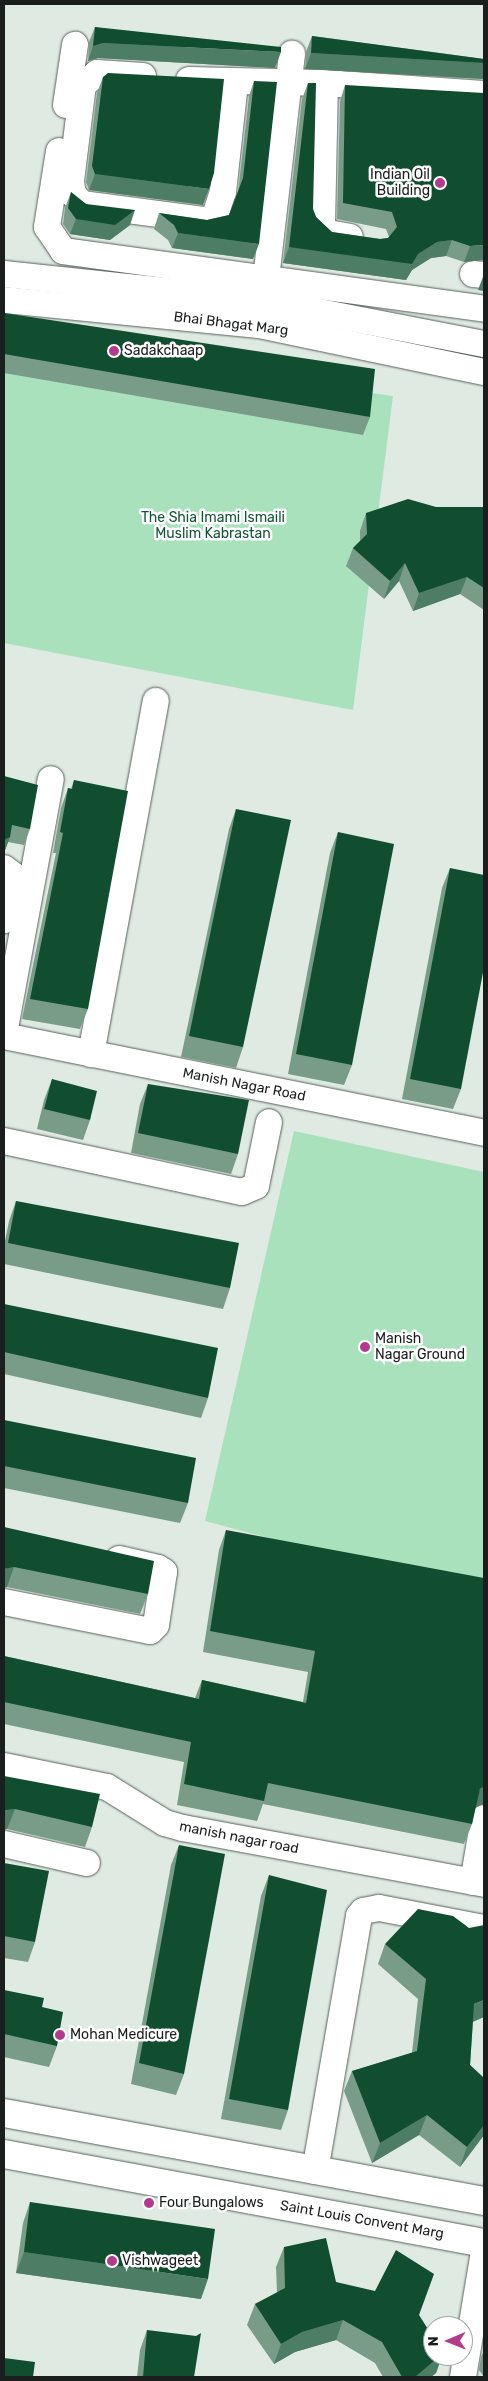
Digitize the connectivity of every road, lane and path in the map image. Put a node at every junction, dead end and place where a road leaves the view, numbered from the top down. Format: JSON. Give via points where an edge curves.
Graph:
{"nodes":[{"id":1,"x":75,"y":45,"type":"dead end"},
{"id":2,"x":292,"y":54,"type":"dead end"},
{"id":3,"x":235,"y":83,"type":"junction"},
{"id":4,"x":290,"y":83,"type":"junction"},
{"id":5,"x":325,"y":83,"type":"junction"},
{"id":6,"x":484,"y":94,"type":"edge"},
{"id":7,"x":376,"y":240,"type":"edge"},
{"id":8,"x":4,"y":274,"type":"edge"},
{"id":9,"x":4,"y":300,"type":"edge"},
{"id":10,"x":263,"y":302,"type":"junction"},
{"id":11,"x":484,"y":309,"type":"edge"},
{"id":12,"x":484,"y":344,"type":"edge"},
{"id":13,"x":484,"y":372,"type":"edge"},
{"id":14,"x":156,"y":701,"type":"dead end"},
{"id":15,"x":59,"y":783,"type":"dead end"},
{"id":16,"x":110,"y":793,"type":"edge"},
{"id":17,"x":138,"y":799,"type":"junction"},
{"id":18,"x":4,"y":868,"type":"edge"},
{"id":19,"x":21,"y":921,"type":"edge"},
{"id":20,"x":19,"y":1009,"type":"dead end"},
{"id":21,"x":4,"y":1035,"type":"edge"},
{"id":22,"x":91,"y":1054,"type":"junction"},
{"id":23,"x":269,"y":1122,"type":"dead end"},
{"id":24,"x":484,"y":1133,"type":"edge"},
{"id":25,"x":4,"y":1141,"type":"edge"},
{"id":26,"x":90,"y":1553,"type":"edge"},
{"id":27,"x":4,"y":1602,"type":"edge"},
{"id":28,"x":4,"y":1766,"type":"edge"},
{"id":29,"x":484,"y":1818,"type":"edge"},
{"id":30,"x":4,"y":1844,"type":"edge"},
{"id":31,"x":87,"y":1863,"type":"dead end"},
{"id":32,"x":480,"y":1870,"type":"edge"},
{"id":33,"x":484,"y":1928,"type":"edge"},
{"id":34,"x":4,"y":2113,"type":"edge"},
{"id":35,"x":4,"y":2154,"type":"edge"},
{"id":36,"x":315,"y":2170,"type":"junction"},
{"id":37,"x":484,"y":2201,"type":"edge"},
{"id":38,"x":484,"y":2243,"type":"edge"},
{"id":39,"x":484,"y":2252,"type":"edge"},
{"id":40,"x":463,"y":2377,"type":"edge"}],
"edges":[{"from":1,"to":10,"type":"street","via":[[47,227],[52,239],[62,251]]},
{"from":2,"to":4,"type":"street"},
{"from":3,"to":3,"type":"street","via":[[97,73],[88,78],[83,85],[71,182],[73,194],[82,204],[214,219],[224,192]]},
{"from":3,"to":4,"type":"street"},
{"from":4,"to":5,"type":"street"},
{"from":4,"to":10,"type":"street"},
{"from":5,"to":6,"type":"street"},
{"from":5,"to":7,"type":"street","via":[[322,226],[328,233]]},
{"from":8,"to":10,"type":"street"},
{"from":9,"to":10,"type":"street","name":"Bhai Bhagat Marg"},
{"from":10,"to":11,"type":"street"},
{"from":10,"to":12,"type":"street"},
{"from":10,"to":13,"type":"street","name":"Bhai Bhagat Marg"},
{"from":14,"to":17,"type":"street"},
{"from":15,"to":19,"type":"street"},
{"from":16,"to":17,"type":"street"},
{"from":17,"to":22,"type":"street"},
{"from":18,"to":19,"type":"street","via":[[13,875]]},
{"from":19,"to":20,"type":"street"},
{"from":19,"to":21,"type":"street"},
{"from":21,"to":22,"type":"street","name":"Manish Nagar Road"},
{"from":22,"to":24,"type":"street","name":"Manish Nagar Road"},
{"from":23,"to":25,"type":"street","via":[[256,1186],[242,1192]]},
{"from":26,"to":27,"type":"street","via":[[162,1569],[164,1577],[153,1629],[145,1631]]},
{"from":28,"to":32,"type":"street","name":"manish nagar road","via":[[107,1787],[165,1823],[183,1828]]},
{"from":29,"to":32,"type":"street"},
{"from":30,"to":31,"type":"street"},
{"from":33,"to":36,"type":"street","via":[[379,1908],[364,1911],[360,1916]]},
{"from":34,"to":36,"type":"main road"},
{"from":35,"to":38,"type":"main road","name":"Saint Louis Convent Marg"},
{"from":36,"to":37,"type":"main road"},
{"from":39,"to":40,"type":"street"}]}
